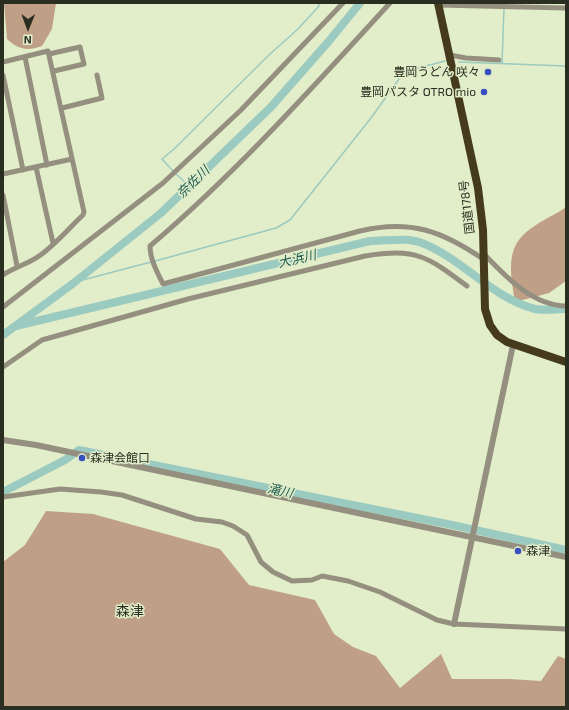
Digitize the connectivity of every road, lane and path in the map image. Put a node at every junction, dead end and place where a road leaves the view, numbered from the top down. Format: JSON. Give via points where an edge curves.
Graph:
{"nodes":[{"id":1,"x":343,"y":3,"type":"edge"},
{"id":2,"x":390,"y":3,"type":"edge"},
{"id":3,"x":438,"y":4,"type":"edge"},
{"id":4,"x":566,"y":8,"type":"edge"},
{"id":5,"x":49,"y":54,"type":"junction"},
{"id":6,"x":450,"y":55,"type":"junction"},
{"id":7,"x":25,"y":57,"type":"junction"},
{"id":8,"x":499,"y":60,"type":"dead end"},
{"id":9,"x":3,"y":62,"type":"edge"},
{"id":10,"x":54,"y":71,"type":"junction"},
{"id":11,"x":3,"y":75,"type":"edge"},
{"id":12,"x":97,"y":75,"type":"dead end"},
{"id":13,"x":62,"y":108,"type":"junction"},
{"id":14,"x":72,"y":159,"type":"junction"},
{"id":15,"x":47,"y":165,"type":"junction"},
{"id":16,"x":36,"y":167,"type":"junction"},
{"id":17,"x":23,"y":170,"type":"junction"},
{"id":18,"x":3,"y":174,"type":"edge"},
{"id":19,"x":3,"y":195,"type":"edge"},
{"id":20,"x":5,"y":212,"type":"edge"},
{"id":21,"x":53,"y":243,"type":"junction"},
{"id":22,"x":483,"y":259,"type":"junction"},
{"id":23,"x":17,"y":266,"type":"junction"},
{"id":24,"x":3,"y":275,"type":"edge"},
{"id":25,"x":467,"y":286,"type":"dead end"},
{"id":26,"x":566,"y":306,"type":"edge"},
{"id":27,"x":3,"y":307,"type":"edge"},
{"id":28,"x":513,"y":345,"type":"junction"},
{"id":29,"x":566,"y":362,"type":"edge"},
{"id":30,"x":3,"y":367,"type":"edge"},
{"id":31,"x":3,"y":440,"type":"edge"},
{"id":32,"x":3,"y":497,"type":"edge"},
{"id":33,"x":472,"y":537,"type":"junction"},
{"id":34,"x":566,"y":557,"type":"edge"},
{"id":35,"x":454,"y":624,"type":"junction"},
{"id":36,"x":566,"y":629,"type":"edge"}],
"edges":[{"from":1,"to":27,"type":"street","via":[[241,110],[163,183]]},
{"from":2,"to":22,"type":"street","via":[[258,144],[150,246],[150,252],[163,284],[391,225],[438,233]]},
{"from":3,"to":4,"type":"street"},
{"from":3,"to":6,"type":"highway","name":"国道178号"},
{"from":5,"to":7,"type":"street","via":[[48,51]]},
{"from":5,"to":10,"type":"street"},
{"from":5,"to":10,"type":"street","via":[[80,47],[84,64]]},
{"from":6,"to":8,"type":"street"},
{"from":6,"to":22,"type":"highway","name":"国道178号","via":[[478,188]]},
{"from":7,"to":9,"type":"street"},
{"from":7,"to":15,"type":"street"},
{"from":10,"to":13,"type":"street"},
{"from":11,"to":17,"type":"street"},
{"from":12,"to":13,"type":"street","via":[[102,98]]},
{"from":13,"to":14,"type":"street"},
{"from":14,"to":15,"type":"street"},
{"from":14,"to":21,"type":"street","via":[[83,215]]},
{"from":15,"to":16,"type":"street"},
{"from":16,"to":17,"type":"street"},
{"from":16,"to":21,"type":"street"},
{"from":17,"to":18,"type":"street"},
{"from":19,"to":20,"type":"street"},
{"from":20,"to":23,"type":"street"},
{"from":21,"to":23,"type":"street","via":[[38,257]]},
{"from":22,"to":26,"type":"street","via":[[537,298],[546,303]]},
{"from":22,"to":28,"type":"highway","name":"国道178号","via":[[487,317],[493,330]]},
{"from":23,"to":24,"type":"street"},
{"from":25,"to":30,"type":"street","via":[[442,268],[414,254],[388,253],[365,256],[188,299],[42,340]]},
{"from":28,"to":29,"type":"highway","name":"国道178号"},
{"from":28,"to":33,"type":"street"},
{"from":31,"to":33,"type":"street"},
{"from":32,"to":35,"type":"street","via":[[60,489],[100,492],[122,495],[196,519],[222,522],[247,535],[261,562],[273,572],[292,581],[312,580],[322,576],[348,581],[380,592],[437,620]]},
{"from":33,"to":34,"type":"street"},
{"from":33,"to":35,"type":"street"},
{"from":35,"to":36,"type":"street"}]}
